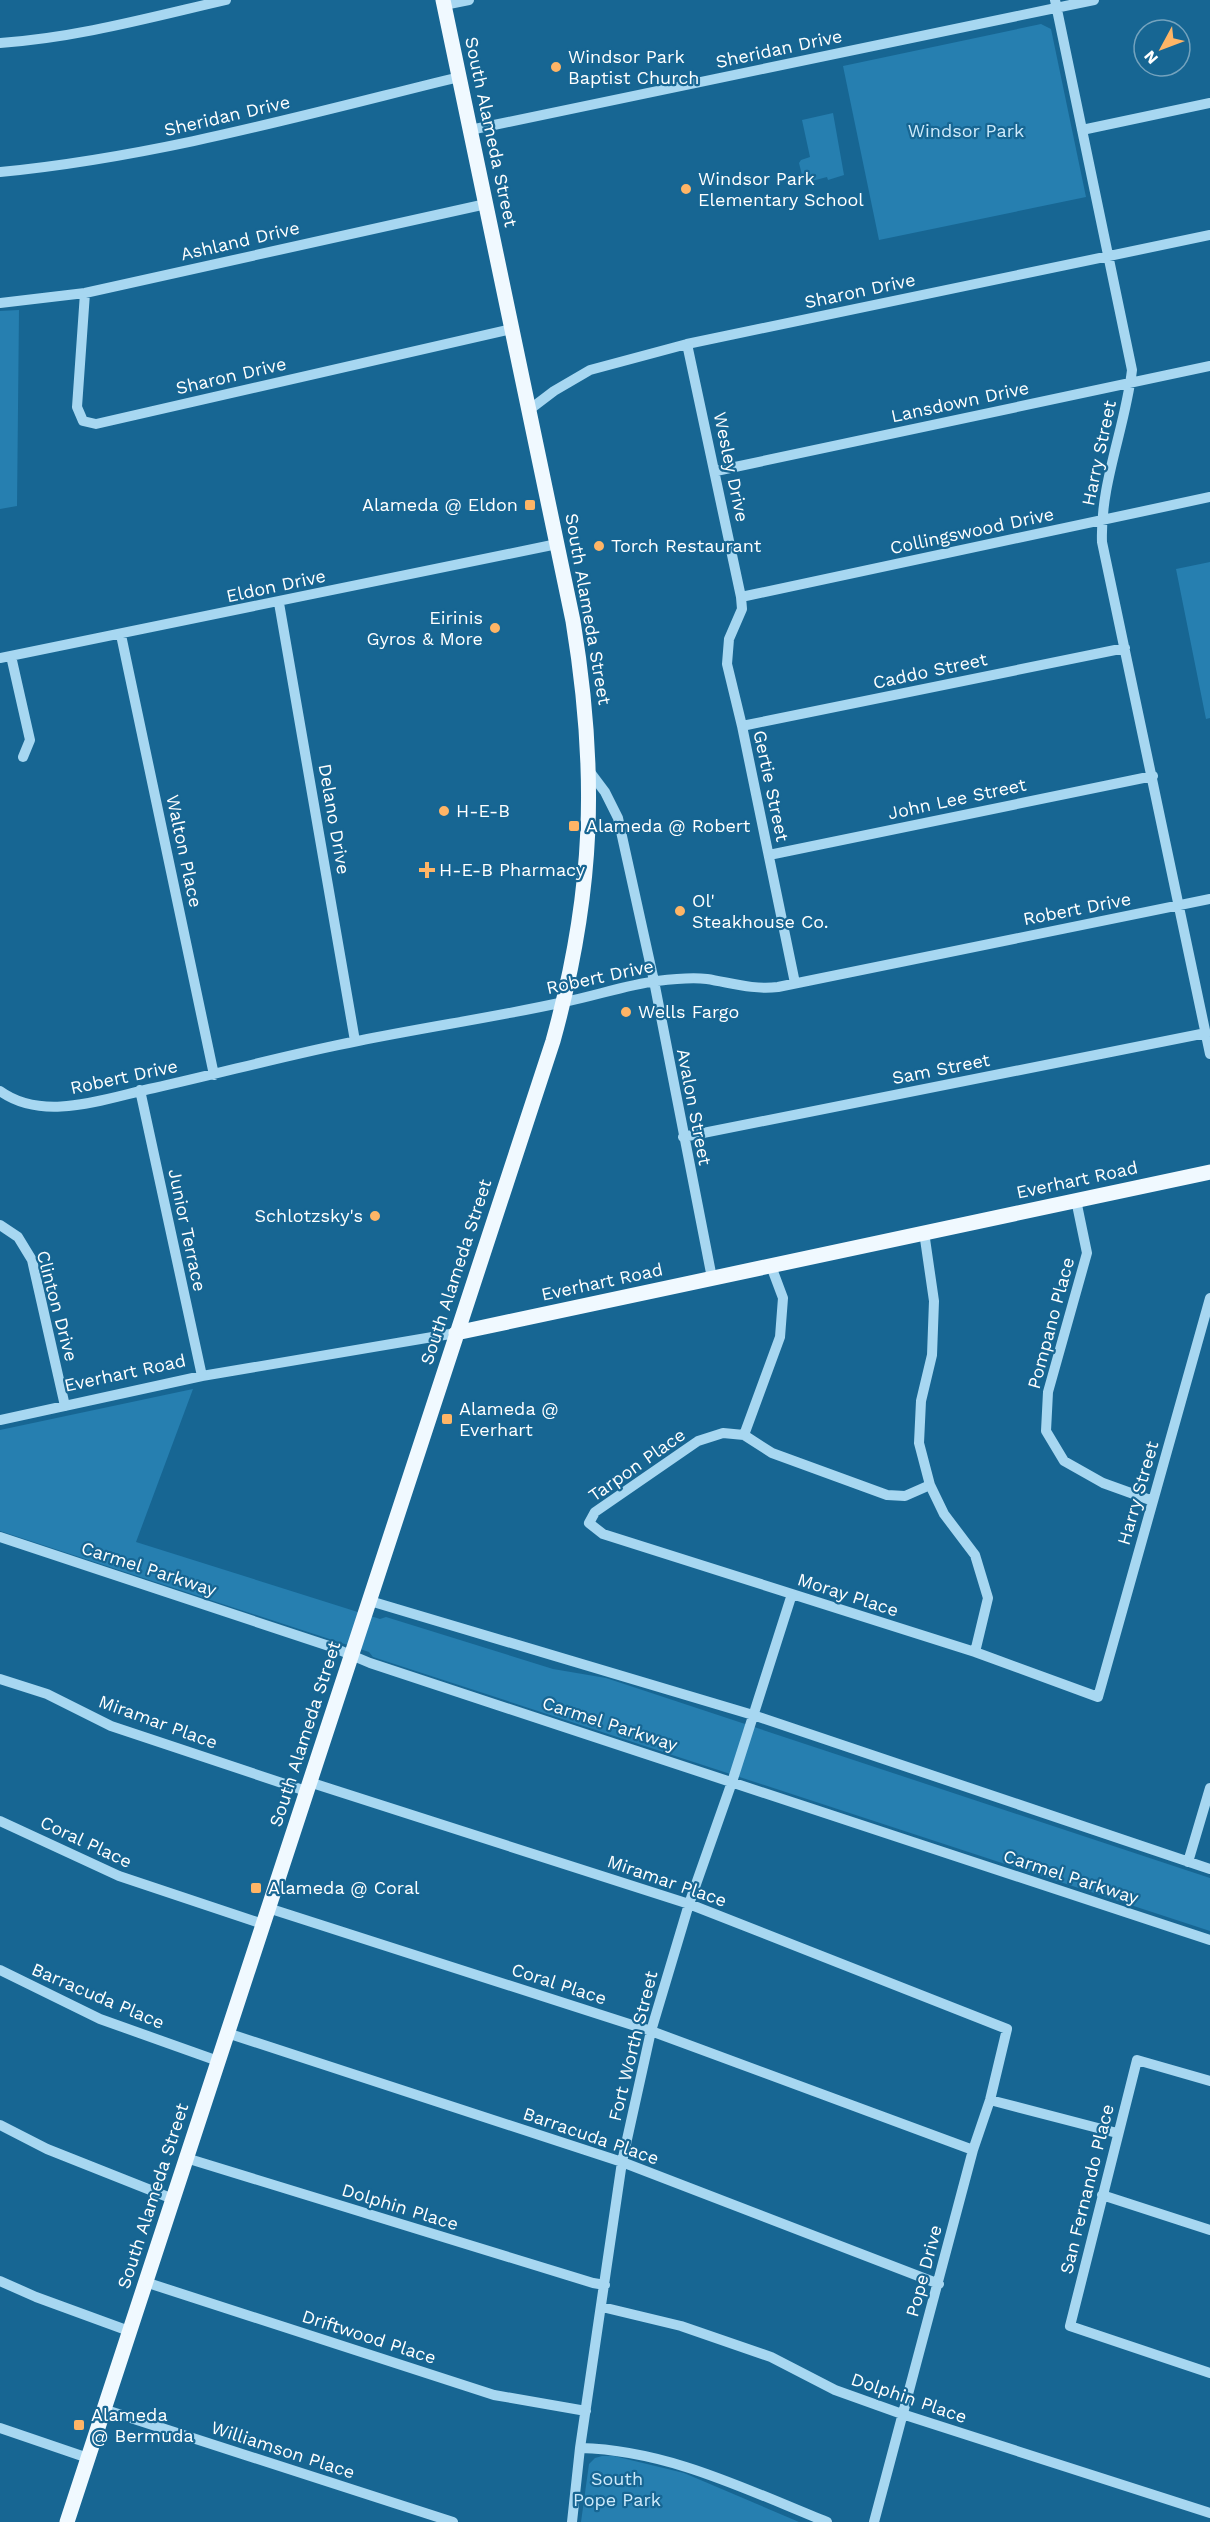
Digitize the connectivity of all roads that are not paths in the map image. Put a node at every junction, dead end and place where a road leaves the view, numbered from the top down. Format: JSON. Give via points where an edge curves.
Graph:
{"nodes":[{"id":1,"x":226,"y":0,"type":"edge"},
{"id":2,"x":468,"y":0,"type":"edge"},
{"id":3,"x":1094,"y":0,"type":"edge"},
{"id":4,"x":444,"y":3,"type":"edge"},
{"id":5,"x":1056,"y":4,"type":"edge"},
{"id":6,"x":0,"y":43,"type":"edge"},
{"id":7,"x":459,"y":77,"type":"junction"},
{"id":8,"x":1210,"y":103,"type":"edge"},
{"id":9,"x":470,"y":129,"type":"junction"},
{"id":10,"x":1082,"y":130,"type":"junction"},
{"id":11,"x":0,"y":172,"type":"edge"},
{"id":12,"x":486,"y":204,"type":"junction"},
{"id":13,"x":1210,"y":235,"type":"edge"},
{"id":14,"x":1109,"y":257,"type":"junction"},
{"id":15,"x":85,"y":293,"type":"junction"},
{"id":16,"x":0,"y":303,"type":"edge"},
{"id":17,"x":512,"y":329,"type":"junction"},
{"id":18,"x":687,"y":344,"type":"junction"},
{"id":19,"x":1210,"y":366,"type":"edge"},
{"id":20,"x":1131,"y":383,"type":"junction"},
{"id":21,"x":529,"y":410,"type":"junction"},
{"id":22,"x":716,"y":471,"type":"junction"},
{"id":23,"x":1210,"y":497,"type":"edge"},
{"id":24,"x":1101,"y":520,"type":"junction"},
{"id":25,"x":557,"y":544,"type":"junction"},
{"id":26,"x":741,"y":597,"type":"junction"},
{"id":27,"x":279,"y":603,"type":"junction"},
{"id":28,"x":121,"y":635,"type":"junction"},
{"id":29,"x":1125,"y":648,"type":"junction"},
{"id":30,"x":5,"y":657,"type":"edge"},
{"id":31,"x":742,"y":726,"type":"junction"},
{"id":32,"x":23,"y":757,"type":"dead end"},
{"id":33,"x":590,"y":772,"type":"junction"},
{"id":34,"x":1153,"y":776,"type":"junction"},
{"id":35,"x":769,"y":855,"type":"junction"},
{"id":36,"x":1210,"y":899,"type":"edge"},
{"id":37,"x":1179,"y":905,"type":"junction"},
{"id":38,"x":654,"y":981,"type":"junction"},
{"id":39,"x":795,"y":983,"type":"junction"},
{"id":40,"x":564,"y":1002,"type":"junction"},
{"id":41,"x":1206,"y":1033,"type":"junction"},
{"id":42,"x":355,"y":1041,"type":"junction"},
{"id":43,"x":1210,"y":1054,"type":"edge"},
{"id":44,"x":214,"y":1075,"type":"junction"},
{"id":45,"x":140,"y":1090,"type":"junction"},
{"id":46,"x":0,"y":1091,"type":"edge"},
{"id":47,"x":683,"y":1137,"type":"junction"},
{"id":48,"x":1210,"y":1172,"type":"edge"},
{"id":49,"x":1076,"y":1200,"type":"junction"},
{"id":50,"x":0,"y":1225,"type":"edge"},
{"id":51,"x":924,"y":1232,"type":"junction"},
{"id":52,"x":771,"y":1266,"type":"junction"},
{"id":53,"x":712,"y":1278,"type":"junction"},
{"id":54,"x":1210,"y":1298,"type":"edge"},
{"id":55,"x":456,"y":1333,"type":"junction"},
{"id":56,"x":202,"y":1376,"type":"junction"},
{"id":57,"x":65,"y":1406,"type":"junction"},
{"id":58,"x":0,"y":1419,"type":"edge"},
{"id":59,"x":744,"y":1435,"type":"junction"},
{"id":60,"x":930,"y":1485,"type":"junction"},
{"id":61,"x":1153,"y":1501,"type":"junction"},
{"id":62,"x":589,"y":1523,"type":"joint"},
{"id":63,"x":0,"y":1537,"type":"edge"},
{"id":64,"x":792,"y":1594,"type":"junction"},
{"id":65,"x":370,"y":1601,"type":"junction"},
{"id":66,"x":975,"y":1652,"type":"junction"},
{"id":67,"x":351,"y":1655,"type":"junction"},
{"id":68,"x":0,"y":1679,"type":"edge"},
{"id":69,"x":1098,"y":1697,"type":"joint"},
{"id":70,"x":753,"y":1715,"type":"junction"},
{"id":71,"x":732,"y":1782,"type":"junction"},
{"id":72,"x":308,"y":1787,"type":"junction"},
{"id":73,"x":1210,"y":1788,"type":"edge"},
{"id":74,"x":0,"y":1821,"type":"edge"},
{"id":75,"x":1188,"y":1862,"type":"junction"},
{"id":76,"x":1210,"y":1869,"type":"edge"},
{"id":77,"x":689,"y":1904,"type":"junction"},
{"id":78,"x":268,"y":1908,"type":"junction"},
{"id":79,"x":263,"y":1924,"type":"junction"},
{"id":80,"x":1210,"y":1940,"type":"edge"},
{"id":81,"x":0,"y":1970,"type":"edge"},
{"id":82,"x":1006,"y":2029,"type":"joint"},
{"id":83,"x":651,"y":2031,"type":"junction"},
{"id":84,"x":227,"y":2033,"type":"junction"},
{"id":85,"x":218,"y":2061,"type":"junction"},
{"id":86,"x":1210,"y":2081,"type":"edge"},
{"id":87,"x":990,"y":2100,"type":"junction"},
{"id":88,"x":0,"y":2125,"type":"edge"},
{"id":89,"x":1117,"y":2133,"type":"junction"},
{"id":90,"x":973,"y":2150,"type":"junction"},
{"id":91,"x":186,"y":2158,"type":"junction"},
{"id":92,"x":622,"y":2162,"type":"junction"},
{"id":93,"x":1102,"y":2195,"type":"junction"},
{"id":94,"x":173,"y":2199,"type":"junction"},
{"id":95,"x":1210,"y":2230,"type":"edge"},
{"id":96,"x":0,"y":2281,"type":"edge"},
{"id":97,"x":145,"y":2282,"type":"junction"},
{"id":98,"x":605,"y":2284,"type":"junction"},
{"id":99,"x":939,"y":2284,"type":"junction"},
{"id":100,"x":602,"y":2307,"type":"junction"},
{"id":101,"x":129,"y":2331,"type":"junction"},
{"id":102,"x":1210,"y":2373,"type":"edge"},
{"id":103,"x":104,"y":2409,"type":"junction"},
{"id":104,"x":586,"y":2411,"type":"junction"},
{"id":105,"x":902,"y":2414,"type":"junction"},
{"id":106,"x":0,"y":2428,"type":"edge"},
{"id":107,"x":580,"y":2448,"type":"junction"},
{"id":108,"x":88,"y":2458,"type":"junction"},
{"id":109,"x":1210,"y":2512,"type":"edge"},
{"id":110,"x":66,"y":2522,"type":"edge"},
{"id":111,"x":453,"y":2522,"type":"edge"},
{"id":112,"x":572,"y":2522,"type":"edge"},
{"id":113,"x":827,"y":2522,"type":"edge"},
{"id":114,"x":874,"y":2522,"type":"edge"}],
"edges":[{"from":1,"to":6,"type":"street","via":[[115,25]]},
{"from":2,"to":4,"type":"street"},
{"from":3,"to":5,"type":"street","name":"Sheridan Drive"},
{"from":4,"to":7,"type":"main road","name":"South Alameda Street"},
{"from":5,"to":9,"type":"street","name":"Sheridan Drive"},
{"from":5,"to":10,"type":"street","name":"Harry Street"},
{"from":7,"to":9,"type":"main road","name":"South Alameda Street"},
{"from":7,"to":11,"type":"street","name":"Sheridan Drive","via":[[183,144],[68,165]]},
{"from":8,"to":10,"type":"street"},
{"from":9,"to":12,"type":"main road","name":"South Alameda Street"},
{"from":10,"to":14,"type":"street","name":"Harry Street"},
{"from":12,"to":15,"type":"street","name":"Ashland Drive"},
{"from":12,"to":17,"type":"main road","name":"South Alameda Street"},
{"from":13,"to":14,"type":"street","name":"Sharon Drive"},
{"from":14,"to":18,"type":"street","name":"Sharon Drive"},
{"from":14,"to":20,"type":"street","name":"Harry Street","via":[[1130,356]]},
{"from":15,"to":16,"type":"street","name":"Ashland Drive"},
{"from":15,"to":17,"type":"street","name":"Sharon Drive","via":[[77,407],[83,420],[96,424]]},
{"from":17,"to":21,"type":"main road","name":"South Alameda Street"},
{"from":18,"to":21,"type":"street","name":"Sharon Drive","via":[[590,370]]},
{"from":18,"to":22,"type":"street","name":"Wesley Drive"},
{"from":19,"to":20,"type":"street","name":"Lansdown Drive"},
{"from":20,"to":22,"type":"street","name":"Lansdown Drive"},
{"from":20,"to":24,"type":"street","name":"Harry Street"},
{"from":21,"to":25,"type":"main road","name":"South Alameda Street"},
{"from":22,"to":26,"type":"street","name":"Wesley Drive"},
{"from":23,"to":24,"type":"street","name":"Collingswood Drive"},
{"from":24,"to":26,"type":"street","name":"Collingswood Drive"},
{"from":24,"to":29,"type":"street","name":"Harry Street","via":[[1102,543]]},
{"from":25,"to":27,"type":"street","name":"Eldon Drive"},
{"from":25,"to":33,"type":"main road","name":"South Alameda Street","via":[[582,672]]},
{"from":26,"to":31,"type":"street","name":"Gertie Street","via":[[742,609],[729,639],[727,664]]},
{"from":27,"to":28,"type":"street","name":"Eldon Drive"},
{"from":27,"to":42,"type":"street","name":"Delano Drive"},
{"from":28,"to":30,"type":"street","name":"Eldon Drive"},
{"from":28,"to":44,"type":"street","name":"Walton Place"},
{"from":29,"to":31,"type":"street","name":"Caddo Street"},
{"from":29,"to":34,"type":"street","name":"Harry Street"},
{"from":30,"to":32,"type":"street","via":[[30,740]]},
{"from":31,"to":35,"type":"street","name":"Gertie Street"},
{"from":33,"to":38,"type":"street","name":"Avalon Street","via":[[618,819]]},
{"from":33,"to":40,"type":"main road","name":"South Alameda Street","via":[[586,883]]},
{"from":34,"to":35,"type":"street","name":"John Lee Street"},
{"from":34,"to":37,"type":"street","name":"Harry Street"},
{"from":35,"to":39,"type":"street","name":"Gertie Street"},
{"from":36,"to":37,"type":"street","name":"Robert Drive"},
{"from":37,"to":39,"type":"street","name":"Robert Drive"},
{"from":37,"to":41,"type":"street","name":"Harry Street"},
{"from":38,"to":39,"type":"street","name":"Robert Drive","via":[[705,979],[761,989]]},
{"from":38,"to":40,"type":"street","name":"Robert Drive"},
{"from":38,"to":47,"type":"street","name":"Avalon Street"},
{"from":40,"to":42,"type":"street","name":"Robert Drive"},
{"from":40,"to":55,"type":"main road","name":"South Alameda Street"},
{"from":41,"to":43,"type":"street","name":"Harry Street"},
{"from":41,"to":47,"type":"street","name":"Sam Street"},
{"from":42,"to":44,"type":"street","name":"Robert Drive"},
{"from":44,"to":45,"type":"street","name":"Robert Drive"},
{"from":45,"to":46,"type":"street","name":"Robert Drive","via":[[58,1106],[28,1104]]},
{"from":45,"to":56,"type":"street","name":"Junior Terrace"},
{"from":47,"to":53,"type":"street","name":"Avalon Street"},
{"from":48,"to":49,"type":"main road","name":"Everhart Road"},
{"from":49,"to":51,"type":"main road","name":"Everhart Road"},
{"from":49,"to":61,"type":"street","name":"Pompano Place","via":[[1087,1253],[1048,1392],[1046,1431],[1064,1461],[1103,1483]]},
{"from":50,"to":57,"type":"street","name":"Clinton Drive","via":[[18,1237],[32,1260]]},
{"from":51,"to":52,"type":"main road","name":"Everhart Road"},
{"from":51,"to":60,"type":"street","via":[[934,1301],[932,1355],[921,1401],[919,1443]]},
{"from":52,"to":53,"type":"main road","name":"Everhart Road"},
{"from":52,"to":59,"type":"street","via":[[783,1298],[780,1337]]},
{"from":53,"to":55,"type":"main road","name":"Everhart Road"},
{"from":54,"to":61,"type":"street","name":"Harry Street"},
{"from":55,"to":56,"type":"street","name":"Everhart Road"},
{"from":55,"to":65,"type":"main road","name":"South Alameda Street"},
{"from":56,"to":57,"type":"street","name":"Everhart Road"},
{"from":57,"to":58,"type":"street","name":"Everhart Road"},
{"from":59,"to":60,"type":"street","via":[[772,1453],[887,1495],[905,1496]]},
{"from":59,"to":62,"type":"street","name":"Tarpon Place","via":[[723,1434],[698,1441],[596,1512]]},
{"from":60,"to":66,"type":"street","via":[[944,1514],[975,1556],[987,1598]]},
{"from":61,"to":69,"type":"street","name":"Harry Street"},
{"from":62,"to":64,"type":"street","name":"Moray Place","via":[[603,1534]]},
{"from":63,"to":67,"type":"street","name":"Carmel Parkway"},
{"from":64,"to":66,"type":"street","name":"Moray Place"},
{"from":64,"to":70,"type":"street","name":"Fort Worth Street"},
{"from":65,"to":67,"type":"main road","name":"South Alameda Street"},
{"from":65,"to":70,"type":"street"},
{"from":66,"to":69,"type":"street","name":"Moray Place"},
{"from":67,"to":71,"type":"street","name":"Carmel Parkway"},
{"from":67,"to":72,"type":"main road","name":"South Alameda Street"},
{"from":68,"to":72,"type":"street","name":"Miramar Place","via":[[47,1694],[111,1725]]},
{"from":70,"to":71,"type":"street","name":"Fort Worth Street"},
{"from":70,"to":75,"type":"street"},
{"from":71,"to":77,"type":"street","name":"Fort Worth Street"},
{"from":71,"to":80,"type":"street","name":"Carmel Parkway"},
{"from":72,"to":77,"type":"street","name":"Miramar Place"},
{"from":72,"to":78,"type":"main road","name":"South Alameda Street"},
{"from":73,"to":75,"type":"street"},
{"from":74,"to":79,"type":"street","name":"Coral Place","via":[[119,1876]]},
{"from":75,"to":76,"type":"street"},
{"from":77,"to":82,"type":"street","name":"Miramar Place"},
{"from":77,"to":83,"type":"street","name":"Fort Worth Street"},
{"from":78,"to":79,"type":"main road","name":"South Alameda Street"},
{"from":78,"to":83,"type":"street","name":"Coral Place"},
{"from":79,"to":84,"type":"main road","name":"South Alameda Street"},
{"from":81,"to":85,"type":"street","name":"Barracuda Place","via":[[100,2019]]},
{"from":82,"to":87,"type":"street","name":"Pope Drive"},
{"from":83,"to":90,"type":"street","name":"Coral Place"},
{"from":83,"to":92,"type":"street","name":"Fort Worth Street"},
{"from":84,"to":85,"type":"main road","name":"South Alameda Street"},
{"from":84,"to":92,"type":"street","name":"Barracuda Place"},
{"from":85,"to":91,"type":"main road","name":"South Alameda Street"},
{"from":86,"to":89,"type":"street","name":"San Fernando Place","via":[[1137,2060]]},
{"from":87,"to":89,"type":"street"},
{"from":87,"to":90,"type":"street","name":"Pope Drive"},
{"from":88,"to":94,"type":"street","via":[[47,2149]]},
{"from":89,"to":93,"type":"street","name":"San Fernando Place"},
{"from":90,"to":99,"type":"street","name":"Pope Drive"},
{"from":91,"to":94,"type":"main road","name":"South Alameda Street"},
{"from":91,"to":98,"type":"street","name":"Dolphin Place"},
{"from":92,"to":98,"type":"street","name":"Fort Worth Street"},
{"from":92,"to":99,"type":"street","name":"Barracuda Place"},
{"from":93,"to":95,"type":"street"},
{"from":93,"to":102,"type":"street","name":"San Fernando Place","via":[[1070,2326]]},
{"from":94,"to":97,"type":"main road","name":"South Alameda Street"},
{"from":96,"to":101,"type":"street"},
{"from":97,"to":101,"type":"main road","name":"South Alameda Street"},
{"from":97,"to":104,"type":"street","name":"Driftwood Place","via":[[494,2395]]},
{"from":98,"to":100,"type":"street","name":"Fort Worth Street"},
{"from":99,"to":105,"type":"street","name":"Pope Drive"},
{"from":100,"to":104,"type":"street","name":"Fort Worth Street"},
{"from":100,"to":105,"type":"street","name":"Dolphin Place","via":[[681,2326],[771,2357],[835,2390]]},
{"from":101,"to":103,"type":"main road","name":"South Alameda Street"},
{"from":103,"to":108,"type":"main road","name":"South Alameda Street"},
{"from":103,"to":111,"type":"street","name":"Williamson Place"},
{"from":104,"to":107,"type":"street","name":"Fort Worth Street"},
{"from":105,"to":109,"type":"street","name":"Dolphin Place"},
{"from":105,"to":114,"type":"street","name":"Pope Drive"},
{"from":106,"to":108,"type":"street"},
{"from":107,"to":112,"type":"street","name":"Fort Worth Street"},
{"from":107,"to":113,"type":"street","via":[[611,2449],[684,2465]]},
{"from":108,"to":110,"type":"main road","name":"South Alameda Street"}]}
